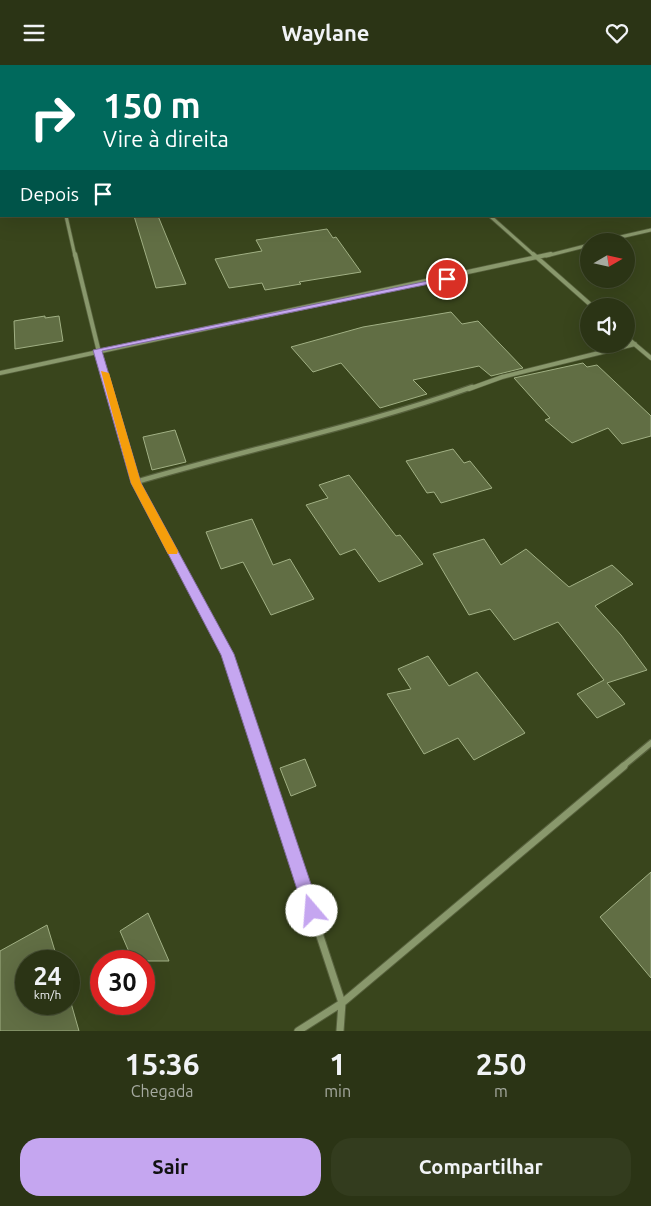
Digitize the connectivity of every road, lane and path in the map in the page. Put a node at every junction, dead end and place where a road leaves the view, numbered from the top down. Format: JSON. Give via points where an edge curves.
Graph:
{"nodes":[{"id":1,"x":66,"y":217,"type":"edge"},
{"id":2,"x":491,"y":217,"type":"edge"},
{"id":3,"x":651,"y":230,"type":"edge"},
{"id":4,"x":635,"y":234,"type":"edge"},
{"id":5,"x":580,"y":247,"type":"edge"},
{"id":6,"x":538,"y":258,"type":"junction"},
{"id":7,"x":583,"y":298,"type":"edge"},
{"id":8,"x":635,"y":344,"type":"edge"},
{"id":9,"x":97,"y":350,"type":"junction"},
{"id":10,"x":599,"y":353,"type":"edge"},
{"id":11,"x":651,"y":358,"type":"edge"},
{"id":12,"x":0,"y":373,"type":"edge"},
{"id":13,"x":136,"y":483,"type":"junction"},
{"id":14,"x":651,"y":743,"type":"edge"},
{"id":15,"x":342,"y":1003,"type":"junction"},
{"id":16,"x":298,"y":1031,"type":"edge"},
{"id":17,"x":340,"y":1031,"type":"edge"}],
"edges":[{"from":1,"to":9,"type":"street"},
{"from":2,"to":6,"type":"street"},
{"from":3,"to":4,"type":"street"},
{"from":5,"to":6,"type":"street"},
{"from":6,"to":7,"type":"street"},
{"from":6,"to":9,"type":"street"},
{"from":8,"to":11,"type":"street"},
{"from":9,"to":12,"type":"street"},
{"from":9,"to":13,"type":"street"},
{"from":10,"to":13,"type":"street","via":[[502,377],[340,429]]},
{"from":13,"to":15,"type":"street","via":[[227,654]]},
{"from":14,"to":15,"type":"street"},
{"from":15,"to":16,"type":"street"},
{"from":15,"to":17,"type":"street"}]}
